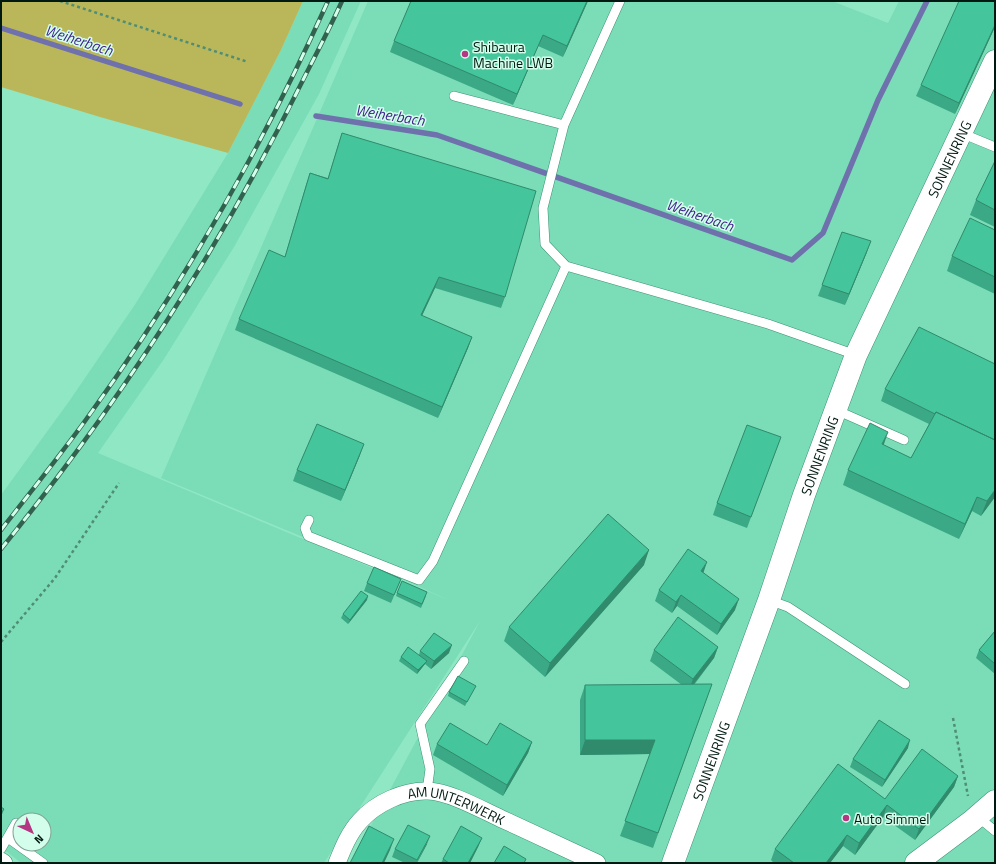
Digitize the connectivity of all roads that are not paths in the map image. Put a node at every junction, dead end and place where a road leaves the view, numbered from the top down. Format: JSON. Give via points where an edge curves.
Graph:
{"nodes":[{"id":1,"x":620,"y":1,"type":"edge"},
{"id":2,"x":995,"y":61,"type":"edge"},
{"id":3,"x":454,"y":96,"type":"dead end"},
{"id":4,"x":564,"y":125,"type":"junction"},
{"id":5,"x":961,"y":133,"type":"junction"},
{"id":6,"x":995,"y":148,"type":"edge"},
{"id":7,"x":566,"y":266,"type":"junction"},
{"id":8,"x":856,"y":355,"type":"junction"},
{"id":9,"x":836,"y":410,"type":"junction"},
{"id":10,"x":904,"y":440,"type":"dead end"},
{"id":11,"x":309,"y":520,"type":"dead end"},
{"id":12,"x":769,"y":600,"type":"junction"},
{"id":13,"x":464,"y":660,"type":"dead end"},
{"id":14,"x":905,"y":684,"type":"dead end"},
{"id":15,"x":427,"y":791,"type":"junction"},
{"id":16,"x":995,"y":801,"type":"edge"},
{"id":17,"x":975,"y":819,"type":"junction"},
{"id":18,"x":12,"y":830,"type":"edge"},
{"id":19,"x":995,"y":831,"type":"edge"},
{"id":20,"x":8,"y":838,"type":"junction"},
{"id":21,"x":1,"y":849,"type":"edge"},
{"id":22,"x":1,"y":861,"type":"edge"},
{"id":23,"x":4,"y":863,"type":"edge"},
{"id":24,"x":43,"y":863,"type":"edge"},
{"id":25,"x":337,"y":863,"type":"edge"},
{"id":26,"x":598,"y":863,"type":"edge"},
{"id":27,"x":673,"y":863,"type":"edge"},
{"id":28,"x":916,"y":863,"type":"edge"}],
"edges":[{"from":1,"to":4,"type":"lane"},
{"from":2,"to":5,"type":"street","name":"SONNENRING"},
{"from":3,"to":4,"type":"lane"},
{"from":4,"to":7,"type":"lane","via":[[543,208],[545,244]]},
{"from":5,"to":6,"type":"lane"},
{"from":5,"to":8,"type":"street","name":"SONNENRING"},
{"from":7,"to":8,"type":"lane","via":[[768,324]]},
{"from":7,"to":11,"type":"lane","via":[[433,561],[424,575],[418,580],[308,536],[305,528]]},
{"from":8,"to":9,"type":"street","name":"SONNENRING"},
{"from":9,"to":10,"type":"lane"},
{"from":9,"to":12,"type":"street","name":"SONNENRING"},
{"from":12,"to":14,"type":"lane","via":[[788,607]]},
{"from":12,"to":27,"type":"street","name":"SONNENRING"},
{"from":13,"to":15,"type":"lane","via":[[420,724],[430,769]]},
{"from":15,"to":25,"type":"street","name":"AM UNTERWERK","via":[[393,798],[374,808],[360,820],[348,837]]},
{"from":15,"to":26,"type":"street","name":"AM UNTERWERK","via":[[444,794]]},
{"from":16,"to":17,"type":"street"},
{"from":17,"to":19,"type":"lane"},
{"from":17,"to":28,"type":"street"},
{"from":18,"to":20,"type":"lane"},
{"from":20,"to":21,"type":"lane"},
{"from":20,"to":24,"type":"lane"},
{"from":22,"to":23,"type":"street"}]}
